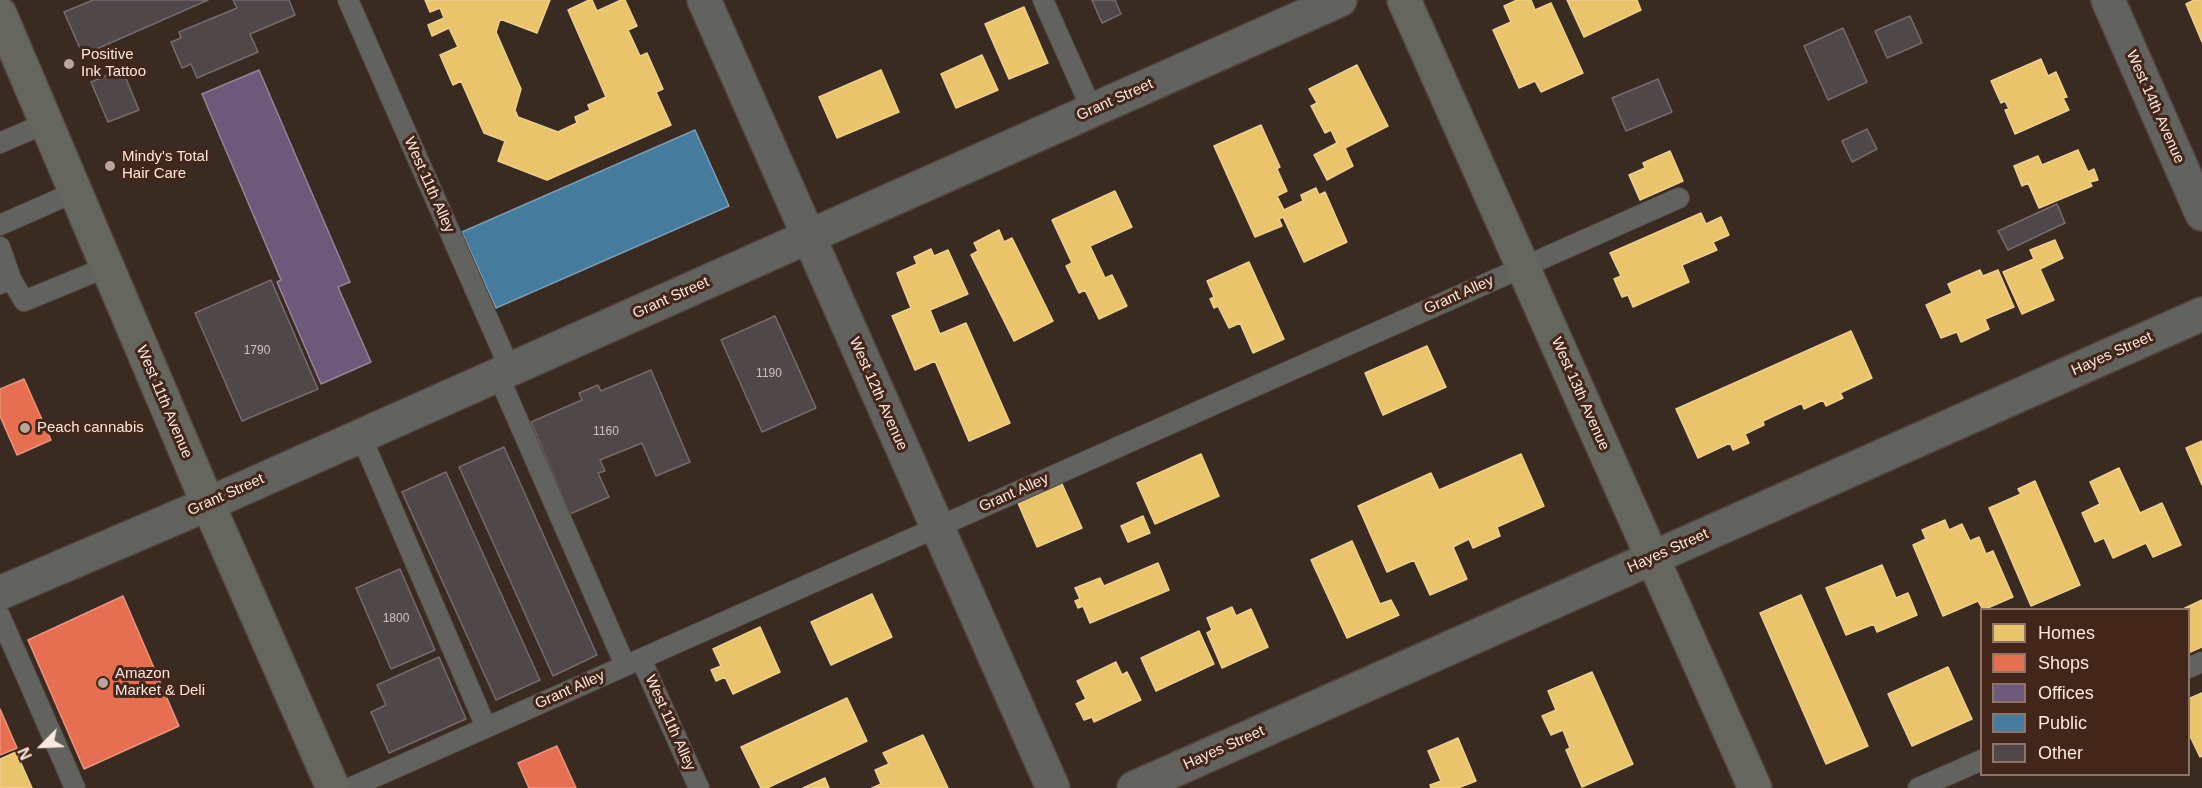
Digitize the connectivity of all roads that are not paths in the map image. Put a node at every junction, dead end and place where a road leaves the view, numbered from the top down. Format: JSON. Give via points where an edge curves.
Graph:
{"nodes":[{"id":1,"x":348,"y":0,"type":"edge"},
{"id":2,"x":704,"y":0,"type":"edge"},
{"id":3,"x":1043,"y":0,"type":"edge"},
{"id":4,"x":1340,"y":0,"type":"edge"},
{"id":5,"x":1404,"y":0,"type":"edge"},
{"id":6,"x":2115,"y":2,"type":"edge"},
{"id":7,"x":0,"y":14,"type":"edge"},
{"id":8,"x":8,"y":53,"type":"edge"},
{"id":9,"x":1092,"y":110,"type":"junction"},
{"id":10,"x":46,"y":123,"type":"junction"},
{"id":11,"x":0,"y":143,"type":"edge"},
{"id":12,"x":75,"y":192,"type":"junction"},
{"id":13,"x":1679,"y":198,"type":"dead end"},
{"id":14,"x":2202,"y":214,"type":"edge"},
{"id":15,"x":0,"y":225,"type":"edge"},
{"id":16,"x":808,"y":237,"type":"junction"},
{"id":17,"x":0,"y":247,"type":"edge"},
{"id":18,"x":1524,"y":266,"type":"junction"},
{"id":19,"x":107,"y":267,"type":"junction"},
{"id":20,"x":6,"y":282,"type":"edge"},
{"id":21,"x":2202,"y":314,"type":"edge"},
{"id":22,"x":504,"y":372,"type":"junction"},
{"id":23,"x":361,"y":436,"type":"junction"},
{"id":24,"x":208,"y":504,"type":"junction"},
{"id":25,"x":937,"y":527,"type":"junction"},
{"id":26,"x":1653,"y":558,"type":"junction"},
{"id":27,"x":0,"y":593,"type":"edge"},
{"id":28,"x":0,"y":616,"type":"edge"},
{"id":29,"x":633,"y":662,"type":"junction"},
{"id":30,"x":486,"y":727,"type":"junction"},
{"id":31,"x":1980,"y":761,"type":"edge"},
{"id":32,"x":75,"y":788,"type":"edge"},
{"id":33,"x":333,"y":788,"type":"edge"},
{"id":34,"x":350,"y":788,"type":"edge"},
{"id":35,"x":699,"y":788,"type":"edge"},
{"id":36,"x":1053,"y":788,"type":"edge"},
{"id":37,"x":1134,"y":788,"type":"edge"},
{"id":38,"x":1755,"y":788,"type":"edge"},
{"id":39,"x":1918,"y":788,"type":"edge"}],
"edges":[{"from":1,"to":22,"type":"lane","name":"West 11th Alley"},
{"from":2,"to":16,"type":"street","name":"West 12th Avenue"},
{"from":3,"to":9,"type":"lane"},
{"from":4,"to":9,"type":"street","name":"Grant Street"},
{"from":5,"to":18,"type":"main road","name":"West 13th Avenue"},
{"from":6,"to":14,"type":"street","name":"West 14th Avenue"},
{"from":7,"to":8,"type":"main road","name":"West 11th Avenue"},
{"from":8,"to":10,"type":"main road","name":"West 11th Avenue"},
{"from":9,"to":16,"type":"street","name":"Grant Street"},
{"from":10,"to":11,"type":"lane"},
{"from":10,"to":12,"type":"main road","name":"West 11th Avenue"},
{"from":12,"to":15,"type":"lane"},
{"from":12,"to":19,"type":"main road","name":"West 11th Avenue"},
{"from":13,"to":18,"type":"lane","name":"Grant Alley"},
{"from":16,"to":22,"type":"street","name":"Grant Street"},
{"from":16,"to":25,"type":"street","name":"West 12th Avenue"},
{"from":17,"to":20,"type":"lane"},
{"from":18,"to":25,"type":"lane","name":"Grant Alley"},
{"from":18,"to":26,"type":"main road","name":"West 13th Avenue"},
{"from":19,"to":20,"type":"lane","via":[[24,301]]},
{"from":19,"to":24,"type":"main road","name":"West 11th Avenue"},
{"from":21,"to":26,"type":"street","name":"Hayes Street"},
{"from":22,"to":23,"type":"street","name":"Grant Street"},
{"from":22,"to":29,"type":"lane","name":"West 11th Alley"},
{"from":23,"to":24,"type":"street","name":"Grant Street"},
{"from":23,"to":30,"type":"lane"},
{"from":24,"to":27,"type":"street","name":"Grant Street"},
{"from":24,"to":33,"type":"main road","name":"West 11th Avenue"},
{"from":25,"to":29,"type":"lane","name":"Grant Alley"},
{"from":25,"to":36,"type":"street","name":"West 12th Avenue"},
{"from":26,"to":37,"type":"street","name":"Hayes Street"},
{"from":26,"to":38,"type":"main road","name":"West 13th Avenue"},
{"from":28,"to":32,"type":"lane"},
{"from":29,"to":30,"type":"lane","name":"Grant Alley"},
{"from":29,"to":35,"type":"lane","name":"West 11th Alley"},
{"from":30,"to":34,"type":"lane","name":"Grant Alley"},
{"from":31,"to":39,"type":"lane"}]}
